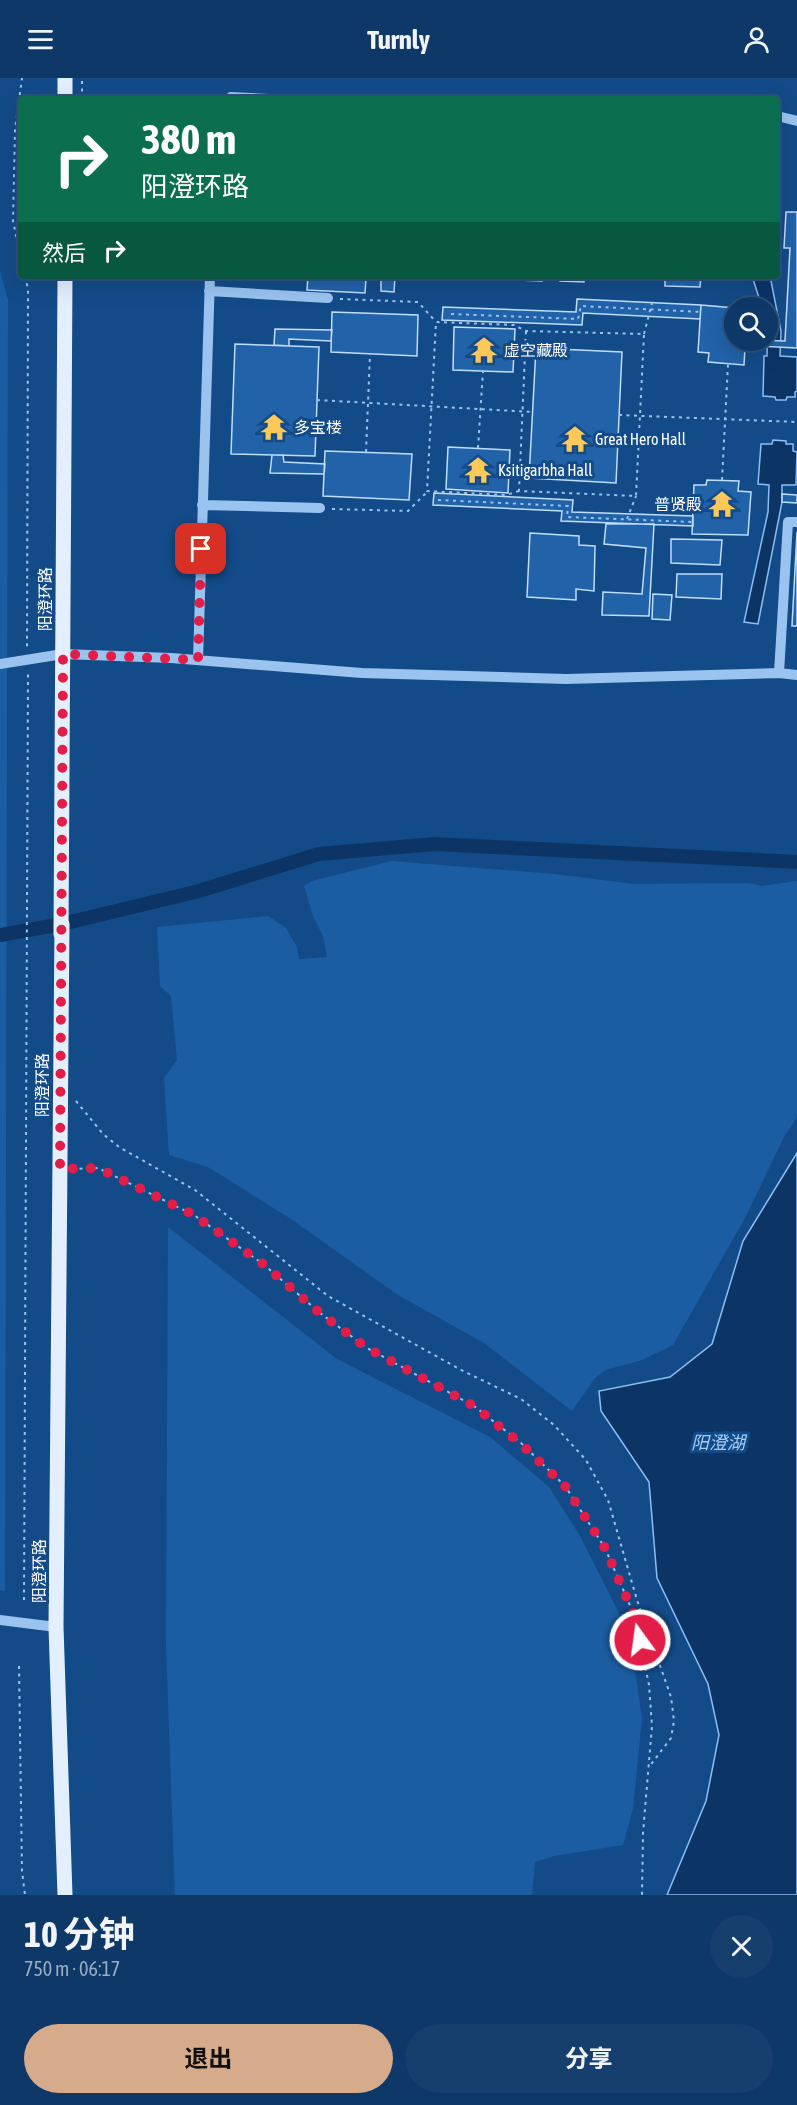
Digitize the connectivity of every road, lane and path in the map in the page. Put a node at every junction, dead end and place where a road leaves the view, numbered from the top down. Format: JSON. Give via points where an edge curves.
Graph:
{"nodes":[{"id":1,"x":22,"y":78,"type":"edge"},
{"id":2,"x":65,"y":78,"type":"edge"},
{"id":3,"x":82,"y":78,"type":"edge"},
{"id":4,"x":20,"y":96,"type":"edge"},
{"id":5,"x":65,"y":96,"type":"edge"},
{"id":6,"x":82,"y":96,"type":"edge"},
{"id":7,"x":18,"y":108,"type":"edge"},
{"id":8,"x":780,"y":117,"type":"edge"},
{"id":9,"x":797,"y":121,"type":"edge"},
{"id":10,"x":18,"y":244,"type":"edge"},
{"id":11,"x":26,"y":279,"type":"edge"},
{"id":12,"x":65,"y":279,"type":"edge"},
{"id":13,"x":210,"y":279,"type":"edge"},
{"id":14,"x":209,"y":291,"type":"junction"},
{"id":15,"x":328,"y":298,"type":"joint"},
{"id":16,"x":652,"y":303,"type":"dead end"},
{"id":17,"x":650,"y":310,"type":"junction"},
{"id":18,"x":701,"y":312,"type":"dead end"},
{"id":19,"x":452,"y":314,"type":"dead end"},
{"id":20,"x":436,"y":322,"type":"junction"},
{"id":21,"x":526,"y":331,"type":"junction"},
{"id":22,"x":644,"y":334,"type":"junction"},
{"id":23,"x":370,"y":354,"type":"dead end"},
{"id":24,"x":728,"y":364,"type":"dead end"},
{"id":25,"x":483,"y":371,"type":"dead end"},
{"id":26,"x":317,"y":400,"type":"dead end"},
{"id":27,"x":368,"y":402,"type":"junction"},
{"id":28,"x":431,"y":406,"type":"junction"},
{"id":29,"x":480,"y":409,"type":"junction"},
{"id":30,"x":522,"y":412,"type":"junction"},
{"id":31,"x":533,"y":412,"type":"dead end"},
{"id":32,"x":619,"y":415,"type":"dead end"},
{"id":33,"x":640,"y":416,"type":"junction"},
{"id":34,"x":725,"y":419,"type":"junction"},
{"id":35,"x":797,"y":422,"type":"edge"},
{"id":36,"x":478,"y":448,"type":"dead end"},
{"id":37,"x":366,"y":452,"type":"dead end"},
{"id":38,"x":722,"y":480,"type":"dead end"},
{"id":39,"x":519,"y":491,"type":"junction"},
{"id":40,"x":427,"y":492,"type":"junction"},
{"id":41,"x":636,"y":496,"type":"junction"},
{"id":42,"x":438,"y":500,"type":"dead end"},
{"id":43,"x":202,"y":505,"type":"junction"},
{"id":44,"x":320,"y":508,"type":"joint"},
{"id":45,"x":627,"y":520,"type":"junction"},
{"id":46,"x":693,"y":522,"type":"dead end"},
{"id":47,"x":797,"y":522,"type":"edge"},
{"id":48,"x":63,"y":654,"type":"junction"},
{"id":49,"x":28,"y":658,"type":"junction"},
{"id":50,"x":198,"y":660,"type":"junction"},
{"id":51,"x":0,"y":664,"type":"edge"},
{"id":52,"x":779,"y":673,"type":"junction"},
{"id":53,"x":797,"y":675,"type":"edge"},
{"id":54,"x":73,"y":1096,"type":"dead end"},
{"id":55,"x":60,"y":1169,"type":"junction"},
{"id":56,"x":24,"y":1600,"type":"dead end"},
{"id":57,"x":0,"y":1620,"type":"edge"},
{"id":58,"x":56,"y":1627,"type":"junction"},
{"id":59,"x":20,"y":1666,"type":"dead end"},
{"id":60,"x":649,"y":1767,"type":"junction"},
{"id":61,"x":25,"y":1895,"type":"edge"},
{"id":62,"x":65,"y":1895,"type":"edge"},
{"id":63,"x":642,"y":1895,"type":"edge"}],
"edges":[{"from":1,"to":4,"type":"path"},
{"from":2,"to":5,"type":"main road"},
{"from":3,"to":6,"type":"path"},
{"from":7,"to":10,"type":"path","via":[[13,221]]},
{"from":8,"to":9,"type":"street"},
{"from":11,"to":49,"type":"path"},
{"from":12,"to":48,"type":"main road","name":"阳澄环路"},
{"from":13,"to":14,"type":"street"},
{"from":14,"to":15,"type":"street"},
{"from":14,"to":43,"type":"street"},
{"from":15,"to":20,"type":"path","via":[[417,302]]},
{"from":16,"to":17,"type":"path"},
{"from":17,"to":18,"type":"path"},
{"from":17,"to":19,"type":"path","via":[[581,306],[578,319]]},
{"from":17,"to":22,"type":"path"},
{"from":20,"to":21,"type":"path","via":[[514,325]]},
{"from":20,"to":28,"type":"path"},
{"from":21,"to":22,"type":"path"},
{"from":21,"to":30,"type":"path"},
{"from":22,"to":33,"type":"path"},
{"from":23,"to":27,"type":"path"},
{"from":24,"to":34,"type":"path"},
{"from":25,"to":29,"type":"path"},
{"from":26,"to":27,"type":"path"},
{"from":27,"to":28,"type":"path"},
{"from":27,"to":37,"type":"path"},
{"from":28,"to":29,"type":"path"},
{"from":28,"to":40,"type":"path"},
{"from":29,"to":30,"type":"path"},
{"from":29,"to":36,"type":"path"},
{"from":30,"to":31,"type":"path"},
{"from":30,"to":39,"type":"path"},
{"from":32,"to":33,"type":"path"},
{"from":33,"to":34,"type":"path"},
{"from":33,"to":41,"type":"path"},
{"from":34,"to":35,"type":"path"},
{"from":34,"to":38,"type":"path"},
{"from":39,"to":40,"type":"path","via":[[506,495]]},
{"from":39,"to":41,"type":"path"},
{"from":40,"to":44,"type":"path","via":[[408,511]]},
{"from":41,"to":45,"type":"path"},
{"from":42,"to":45,"type":"path","via":[[568,506],[567,517]]},
{"from":43,"to":44,"type":"street"},
{"from":43,"to":50,"type":"street"},
{"from":45,"to":46,"type":"path"},
{"from":47,"to":52,"type":"street","via":[[788,522]]},
{"from":48,"to":49,"type":"street"},
{"from":48,"to":50,"type":"street"},
{"from":48,"to":55,"type":"main road","name":"阳澄环路"},
{"from":49,"to":51,"type":"street"},
{"from":49,"to":56,"type":"path"},
{"from":50,"to":52,"type":"street","via":[[362,673],[566,679]]},
{"from":52,"to":53,"type":"street"},
{"from":54,"to":60,"type":"path","via":[[103,1134],[119,1147],[195,1190],[328,1296],[521,1399],[554,1425],[586,1460],[608,1500],[671,1697],[671,1738]]},
{"from":55,"to":58,"type":"main road","name":"阳澄环路"},
{"from":55,"to":60,"type":"path","via":[[98,1168],[194,1215],[263,1264],[367,1348],[474,1406],[565,1486],[605,1548],[635,1617],[649,1685]]},
{"from":57,"to":58,"type":"street"},
{"from":58,"to":62,"type":"main road","name":"阳澄环路"},
{"from":59,"to":61,"type":"path"},
{"from":60,"to":63,"type":"path"}]}
